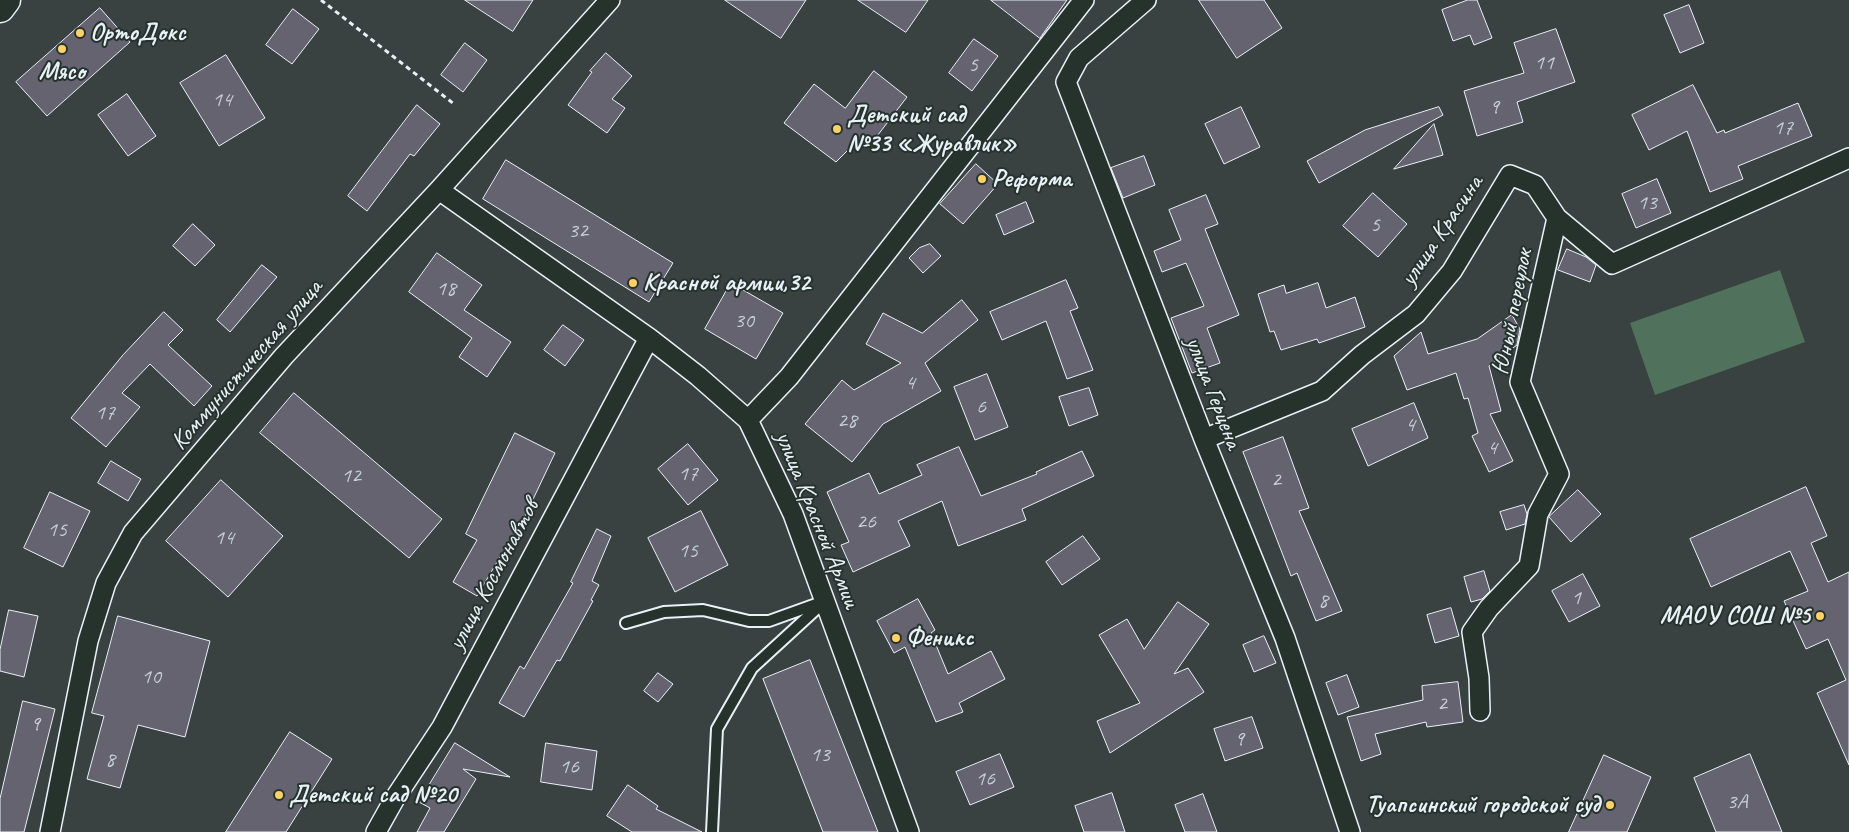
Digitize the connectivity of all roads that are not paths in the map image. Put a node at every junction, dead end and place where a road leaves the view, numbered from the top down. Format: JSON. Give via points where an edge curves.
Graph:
{"nodes":[{"id":1,"x":6,"y":0,"type":"edge"},
{"id":2,"x":610,"y":0,"type":"edge"},
{"id":3,"x":1084,"y":0,"type":"edge"},
{"id":4,"x":1146,"y":0,"type":"edge"},
{"id":5,"x":0,"y":8,"type":"edge"},
{"id":6,"x":1849,"y":158,"type":"edge"},
{"id":7,"x":439,"y":190,"type":"junction"},
{"id":8,"x":1557,"y":218,"type":"junction"},
{"id":9,"x":649,"y":338,"type":"junction"},
{"id":10,"x":748,"y":420,"type":"junction"},
{"id":11,"x":1204,"y":440,"type":"junction"},
{"id":12,"x":825,"y":601,"type":"junction"},
{"id":13,"x":626,"y":623,"type":"dead end"},
{"id":14,"x":1480,"y":711,"type":"dead end"},
{"id":15,"x":50,"y":832,"type":"edge"},
{"id":16,"x":376,"y":832,"type":"edge"},
{"id":17,"x":712,"y":832,"type":"edge"},
{"id":18,"x":909,"y":832,"type":"edge"},
{"id":19,"x":1350,"y":832,"type":"edge"}],
"edges":[{"from":1,"to":5,"type":"main road"},
{"from":2,"to":7,"type":"street","name":"Коммунистическая улица"},
{"from":3,"to":10,"type":"street","via":[[788,377]]},
{"from":4,"to":11,"type":"street","name":"улица Герцена","via":[[1079,58],[1066,82]]},
{"from":6,"to":8,"type":"street","name":"улица Красина","via":[[1612,264]]},
{"from":7,"to":9,"type":"street","name":"улица Красной Армии"},
{"from":7,"to":15,"type":"street","name":"Коммунистическая улица","via":[[284,356],[134,533],[106,583],[88,641]]},
{"from":8,"to":11,"type":"street","name":"улица Красина","via":[[1536,185],[1510,175],[1452,271],[1416,314],[1362,355],[1322,391]]},
{"from":8,"to":14,"type":"street","name":"Юный переулок","via":[[1520,382],[1560,474],[1538,514],[1529,566],[1489,608],[1472,632]]},
{"from":9,"to":10,"type":"street","name":"улица Красной Армии"},
{"from":9,"to":16,"type":"street","name":"улица Космонавтов","via":[[442,727]]},
{"from":10,"to":12,"type":"street","name":"улица Красной Армии","via":[[793,514]]},
{"from":11,"to":19,"type":"street","name":"улица Герцена","via":[[1285,638]]},
{"from":12,"to":13,"type":"lane","via":[[769,621],[749,621],[703,610],[664,612]]},
{"from":12,"to":17,"type":"lane","via":[[752,668],[717,729]]},
{"from":12,"to":18,"type":"street","name":"улица Красной Армии"}]}
